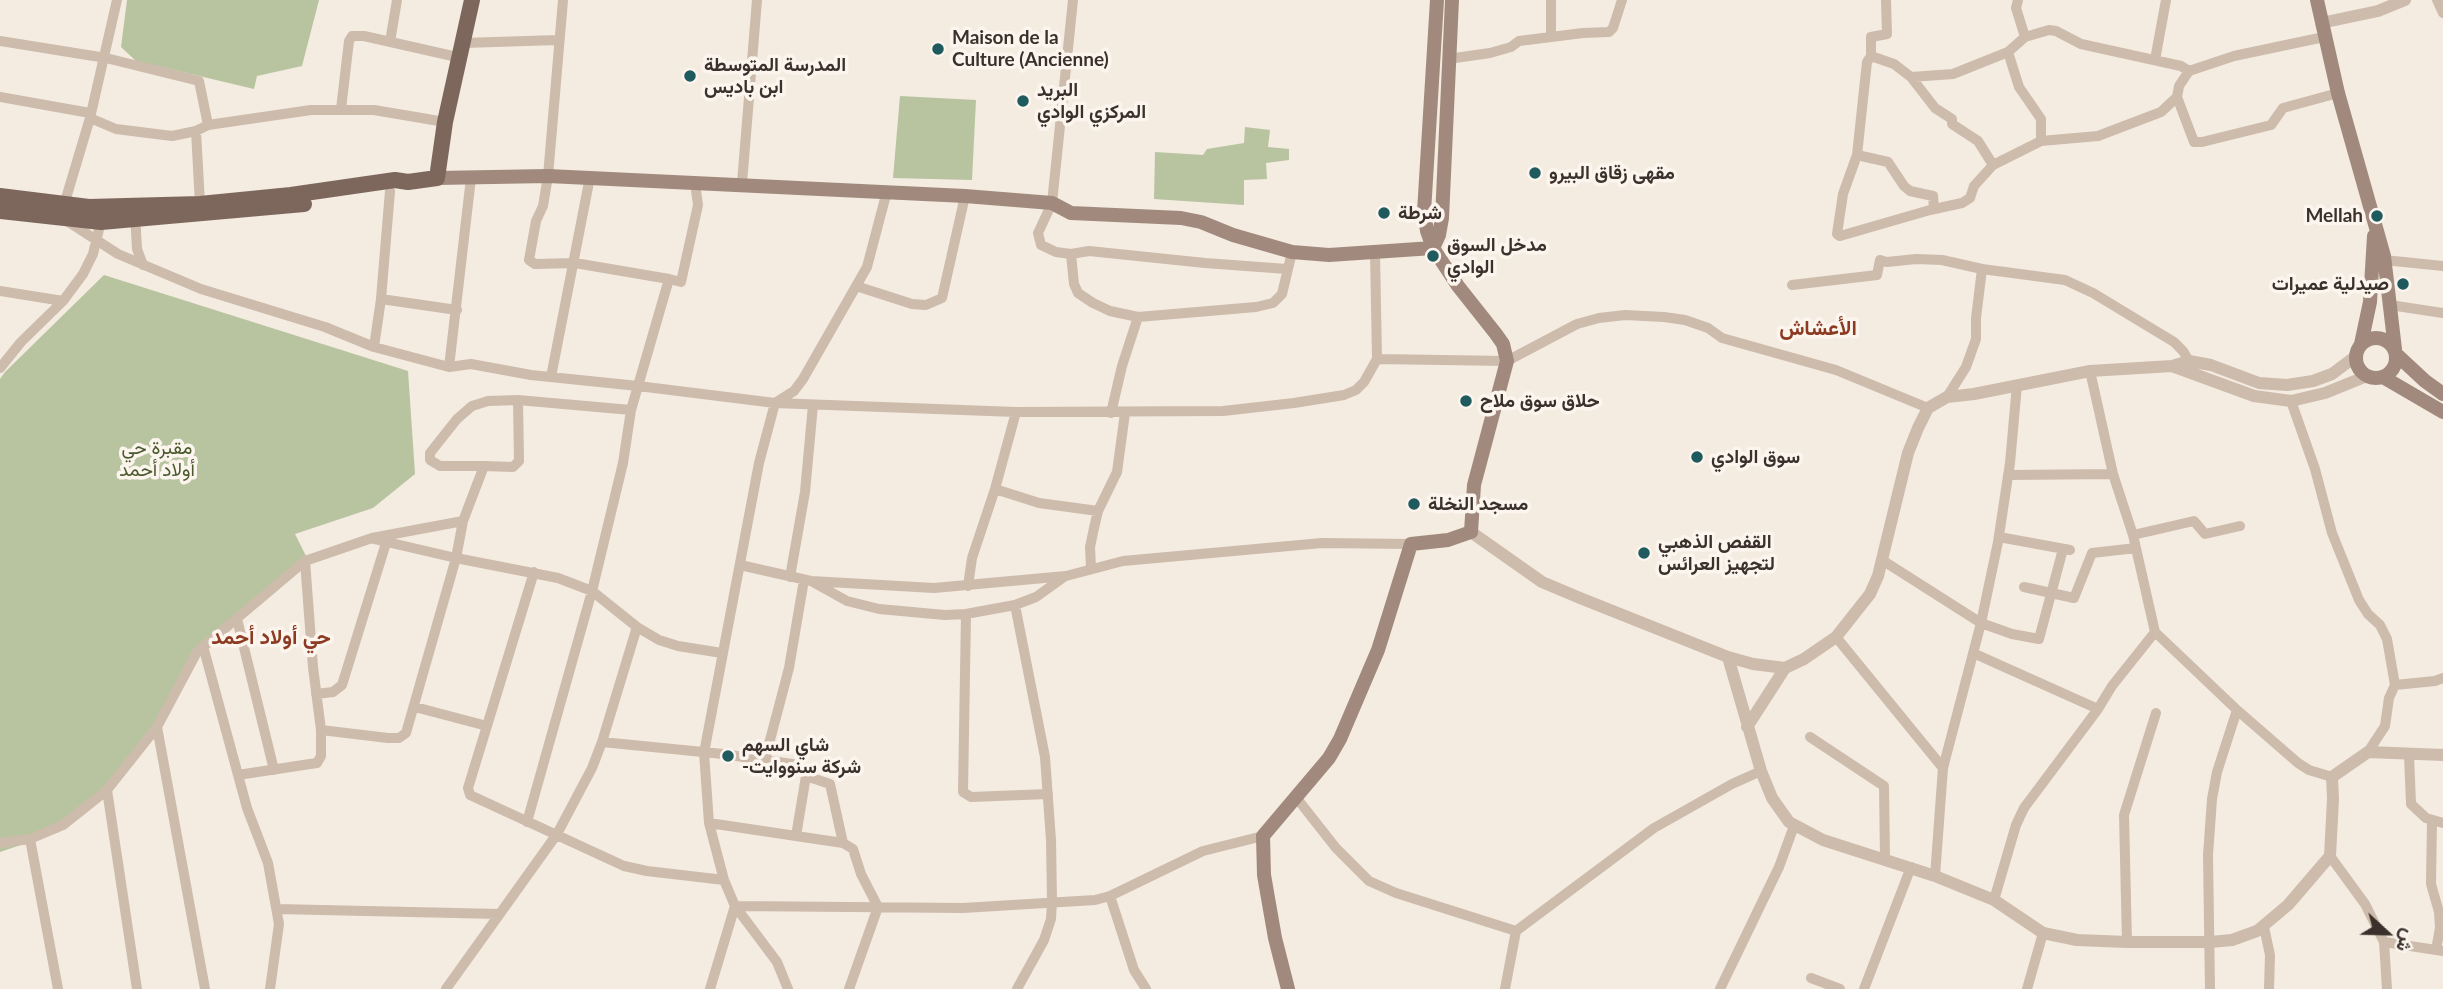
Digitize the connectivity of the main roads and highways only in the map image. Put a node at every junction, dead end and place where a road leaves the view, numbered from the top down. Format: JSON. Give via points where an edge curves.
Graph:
{"nodes":[{"id":1,"x":471,"y":0,"type":"edge"},
{"id":2,"x":1437,"y":0,"type":"edge"},
{"id":3,"x":1452,"y":0,"type":"edge"},
{"id":4,"x":2317,"y":0,"type":"edge"},
{"id":5,"x":1440,"y":99,"type":"junction"},
{"id":6,"x":437,"y":178,"type":"junction"},
{"id":7,"x":408,"y":182,"type":"junction"},
{"id":8,"x":0,"y":196,"type":"edge"},
{"id":9,"x":0,"y":211,"type":"edge"},
{"id":10,"x":64,"y":212,"type":"junction"},
{"id":11,"x":135,"y":213,"type":"junction"},
{"id":12,"x":2375,"y":221,"type":"junction"},
{"id":13,"x":1433,"y":248,"type":"junction"},
{"id":14,"x":2358,"y":350,"type":"junction"},
{"id":15,"x":2396,"y":352,"type":"junction"},
{"id":16,"x":2383,"y":377,"type":"junction"},
{"id":17,"x":2443,"y":394,"type":"edge"},
{"id":18,"x":2443,"y":412,"type":"edge"},
{"id":19,"x":1288,"y":989,"type":"edge"}],
"edges":[{"from":1,"to":6,"type":"main road"},
{"from":2,"to":5,"type":"main road"},
{"from":3,"to":5,"type":"main road"},
{"from":4,"to":12,"type":"main road"},
{"from":5,"to":13,"type":"main road","via":[[1424,212]]},
{"from":6,"to":7,"type":"main road"},
{"from":6,"to":13,"type":"main road","via":[[590,177],[965,195],[1052,204],[1071,213],[1181,218],[1292,252],[1329,255]]},
{"from":7,"to":11,"type":"main road"},
{"from":7,"to":11,"type":"main road","via":[[396,190],[284,207]]},
{"from":8,"to":10,"type":"main road"},
{"from":9,"to":10,"type":"main road"},
{"from":10,"to":11,"type":"main road"},
{"from":12,"to":14,"type":"main road","via":[[2370,302]]},
{"from":12,"to":15,"type":"main road"},
{"from":13,"to":19,"type":"main road","via":[[1503,344],[1507,361],[1474,485],[1471,533],[1411,544],[1381,641],[1340,739],[1263,836],[1264,875]]},
{"from":14,"to":15,"type":"main road","via":[[2373,337],[2380,337]]},
{"from":14,"to":16,"type":"main road","via":[[2358,368],[2367,376]]},
{"from":15,"to":16,"type":"main road","via":[[2394,369]]},
{"from":15,"to":17,"type":"main road"},
{"from":16,"to":18,"type":"main road"}]}
